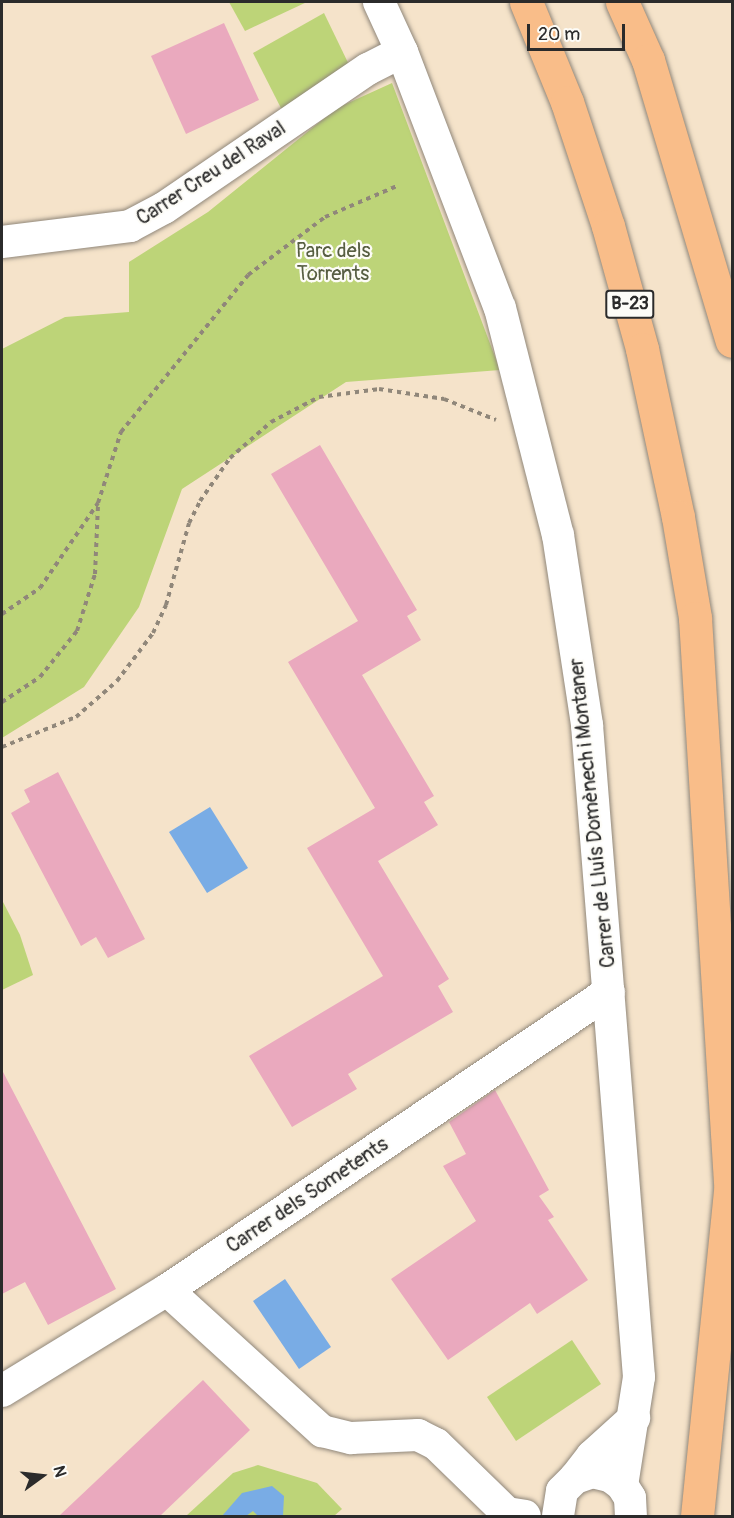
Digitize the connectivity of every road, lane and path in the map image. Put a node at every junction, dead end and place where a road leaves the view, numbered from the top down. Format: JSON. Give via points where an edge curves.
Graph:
{"nodes":[{"id":1,"x":379,"y":2,"type":"edge"},
{"id":2,"x":526,"y":2,"type":"edge"},
{"id":3,"x":622,"y":2,"type":"edge"},
{"id":4,"x":402,"y":52,"type":"junction"},
{"id":5,"x":397,"y":186,"type":"dead end"},
{"id":6,"x":2,"y":242,"type":"edge"},
{"id":7,"x":732,"y":341,"type":"edge"},
{"id":8,"x":502,"y":422,"type":"dead end"},
{"id":9,"x":98,"y":503,"type":"junction"},
{"id":10,"x":2,"y":614,"type":"edge"},
{"id":11,"x":2,"y":702,"type":"edge"},
{"id":12,"x":2,"y":747,"type":"edge"},
{"id":13,"x":609,"y":992,"type":"junction"},
{"id":14,"x":732,"y":1199,"type":"edge"},
{"id":15,"x":166,"y":1290,"type":"junction"},
{"id":16,"x":2,"y":1391,"type":"edge"},
{"id":17,"x":634,"y":1418,"type":"junction"},
{"id":18,"x":575,"y":1478,"type":"junction"},
{"id":19,"x":622,"y":1485,"type":"junction"},
{"id":20,"x":549,"y":1514,"type":"edge"},
{"id":21,"x":525,"y":1516,"type":"edge"},
{"id":22,"x":631,"y":1516,"type":"edge"},
{"id":23,"x":697,"y":1516,"type":"edge"}],
"edges":[{"from":1,"to":4,"type":"street","name":"Carrer de Lluís Domènech i Montaner"},
{"from":2,"to":14,"type":"highway","number":"B-23","via":[[567,102],[608,226],[642,349],[678,517],[695,618]]},
{"from":3,"to":7,"type":"highway","via":[[655,82]]},
{"from":4,"to":6,"type":"street","name":"Carrer Creu del Raval","via":[[368,69],[164,208],[130,226]]},
{"from":4,"to":13,"type":"street","name":"Carrer de Lluís Domènech i Montaner","via":[[500,308],[558,536],[587,725]]},
{"from":5,"to":9,"type":"path","via":[[325,218],[248,275],[121,432]]},
{"from":8,"to":12,"type":"path","via":[[444,399],[379,389],[319,398],[271,422],[230,458],[200,501],[189,523],[166,605],[153,633],[124,674],[76,717]]},
{"from":9,"to":10,"type":"path","via":[[40,588]]},
{"from":9,"to":11,"type":"path","via":[[95,574],[77,631],[40,677]]},
{"from":13,"to":15,"type":"street","name":"Carrer dels Sometents"},
{"from":13,"to":17,"type":"street","name":"Carrer de Lluís Domènech i Montaner","via":[[639,1377]]},
{"from":14,"to":23,"type":"highway"},
{"from":15,"to":16,"type":"street","name":"Carrer dels Sometents"},
{"from":15,"to":21,"type":"street","via":[[322,1431],[351,1438],[418,1435],[436,1444],[507,1513]]},
{"from":17,"to":18,"type":"street","via":[[592,1456]]},
{"from":17,"to":19,"type":"street","name":"Carrer de Lluís Domènech i Montaner"},
{"from":18,"to":19,"type":"street","via":[[592,1472],[610,1476]]},
{"from":18,"to":20,"type":"street"},
{"from":19,"to":22,"type":"street","via":[[630,1498]]}]}
